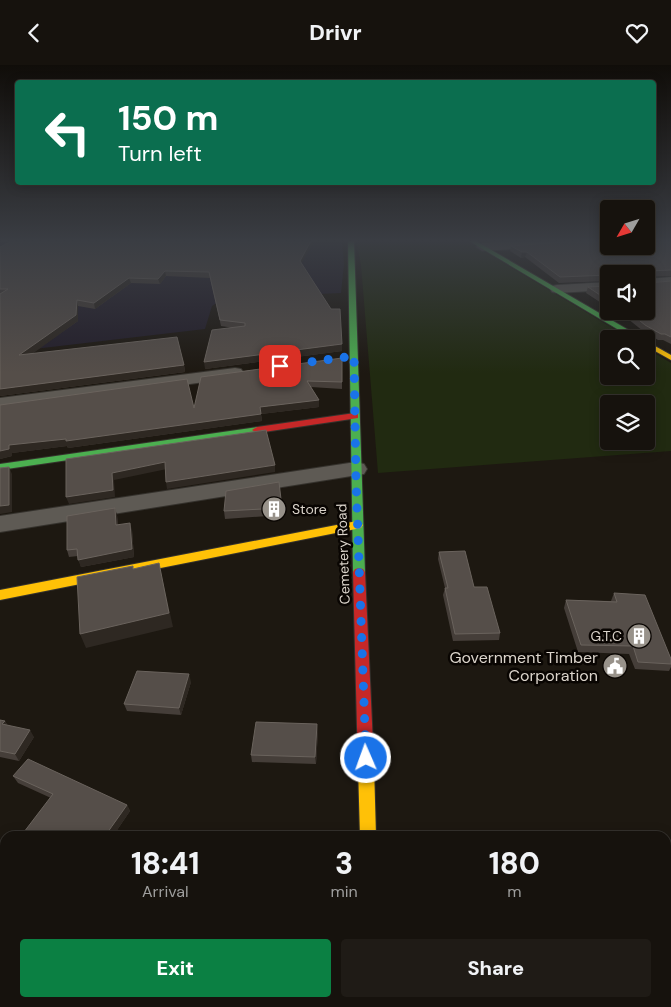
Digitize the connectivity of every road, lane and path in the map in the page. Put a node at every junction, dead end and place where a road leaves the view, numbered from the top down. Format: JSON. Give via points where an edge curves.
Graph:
{"nodes":[{"id":1,"x":352,"y":285,"type":"edge"},
{"id":2,"x":550,"y":285,"type":"edge"},
{"id":3,"x":600,"y":287,"type":"edge"},
{"id":4,"x":557,"y":289,"type":"junction"},
{"id":5,"x":625,"y":330,"type":"edge"},
{"id":6,"x":655,"y":348,"type":"edge"},
{"id":7,"x":354,"y":356,"type":"junction"},
{"id":8,"x":671,"y":358,"type":"edge"},
{"id":9,"x":335,"y":359,"type":"edge"},
{"id":10,"x":257,"y":370,"type":"edge"},
{"id":11,"x":0,"y":404,"type":"edge"},
{"id":12,"x":355,"y":416,"type":"junction"},
{"id":13,"x":0,"y":467,"type":"edge"},
{"id":14,"x":356,"y":469,"type":"junction"},
{"id":15,"x":0,"y":524,"type":"edge"},
{"id":16,"x":357,"y":525,"type":"junction"},
{"id":17,"x":0,"y":595,"type":"edge"},
{"id":18,"x":368,"y":831,"type":"edge"}],
"edges":[{"from":1,"to":7,"type":"main road","name":"Cemetery Road"},
{"from":2,"to":4,"type":"main road"},
{"from":3,"to":4,"type":"street"},
{"from":4,"to":5,"type":"main road"},
{"from":6,"to":8,"type":"main road"},
{"from":7,"to":9,"type":"street"},
{"from":7,"to":12,"type":"main road","name":"Cemetery Road"},
{"from":10,"to":11,"type":"street"},
{"from":12,"to":13,"type":"main road"},
{"from":12,"to":14,"type":"main road","name":"Cemetery Road"},
{"from":14,"to":15,"type":"street"},
{"from":14,"to":16,"type":"main road","name":"Cemetery Road"},
{"from":16,"to":17,"type":"main road"},
{"from":16,"to":18,"type":"main road","name":"Cemetery Road"}]}
